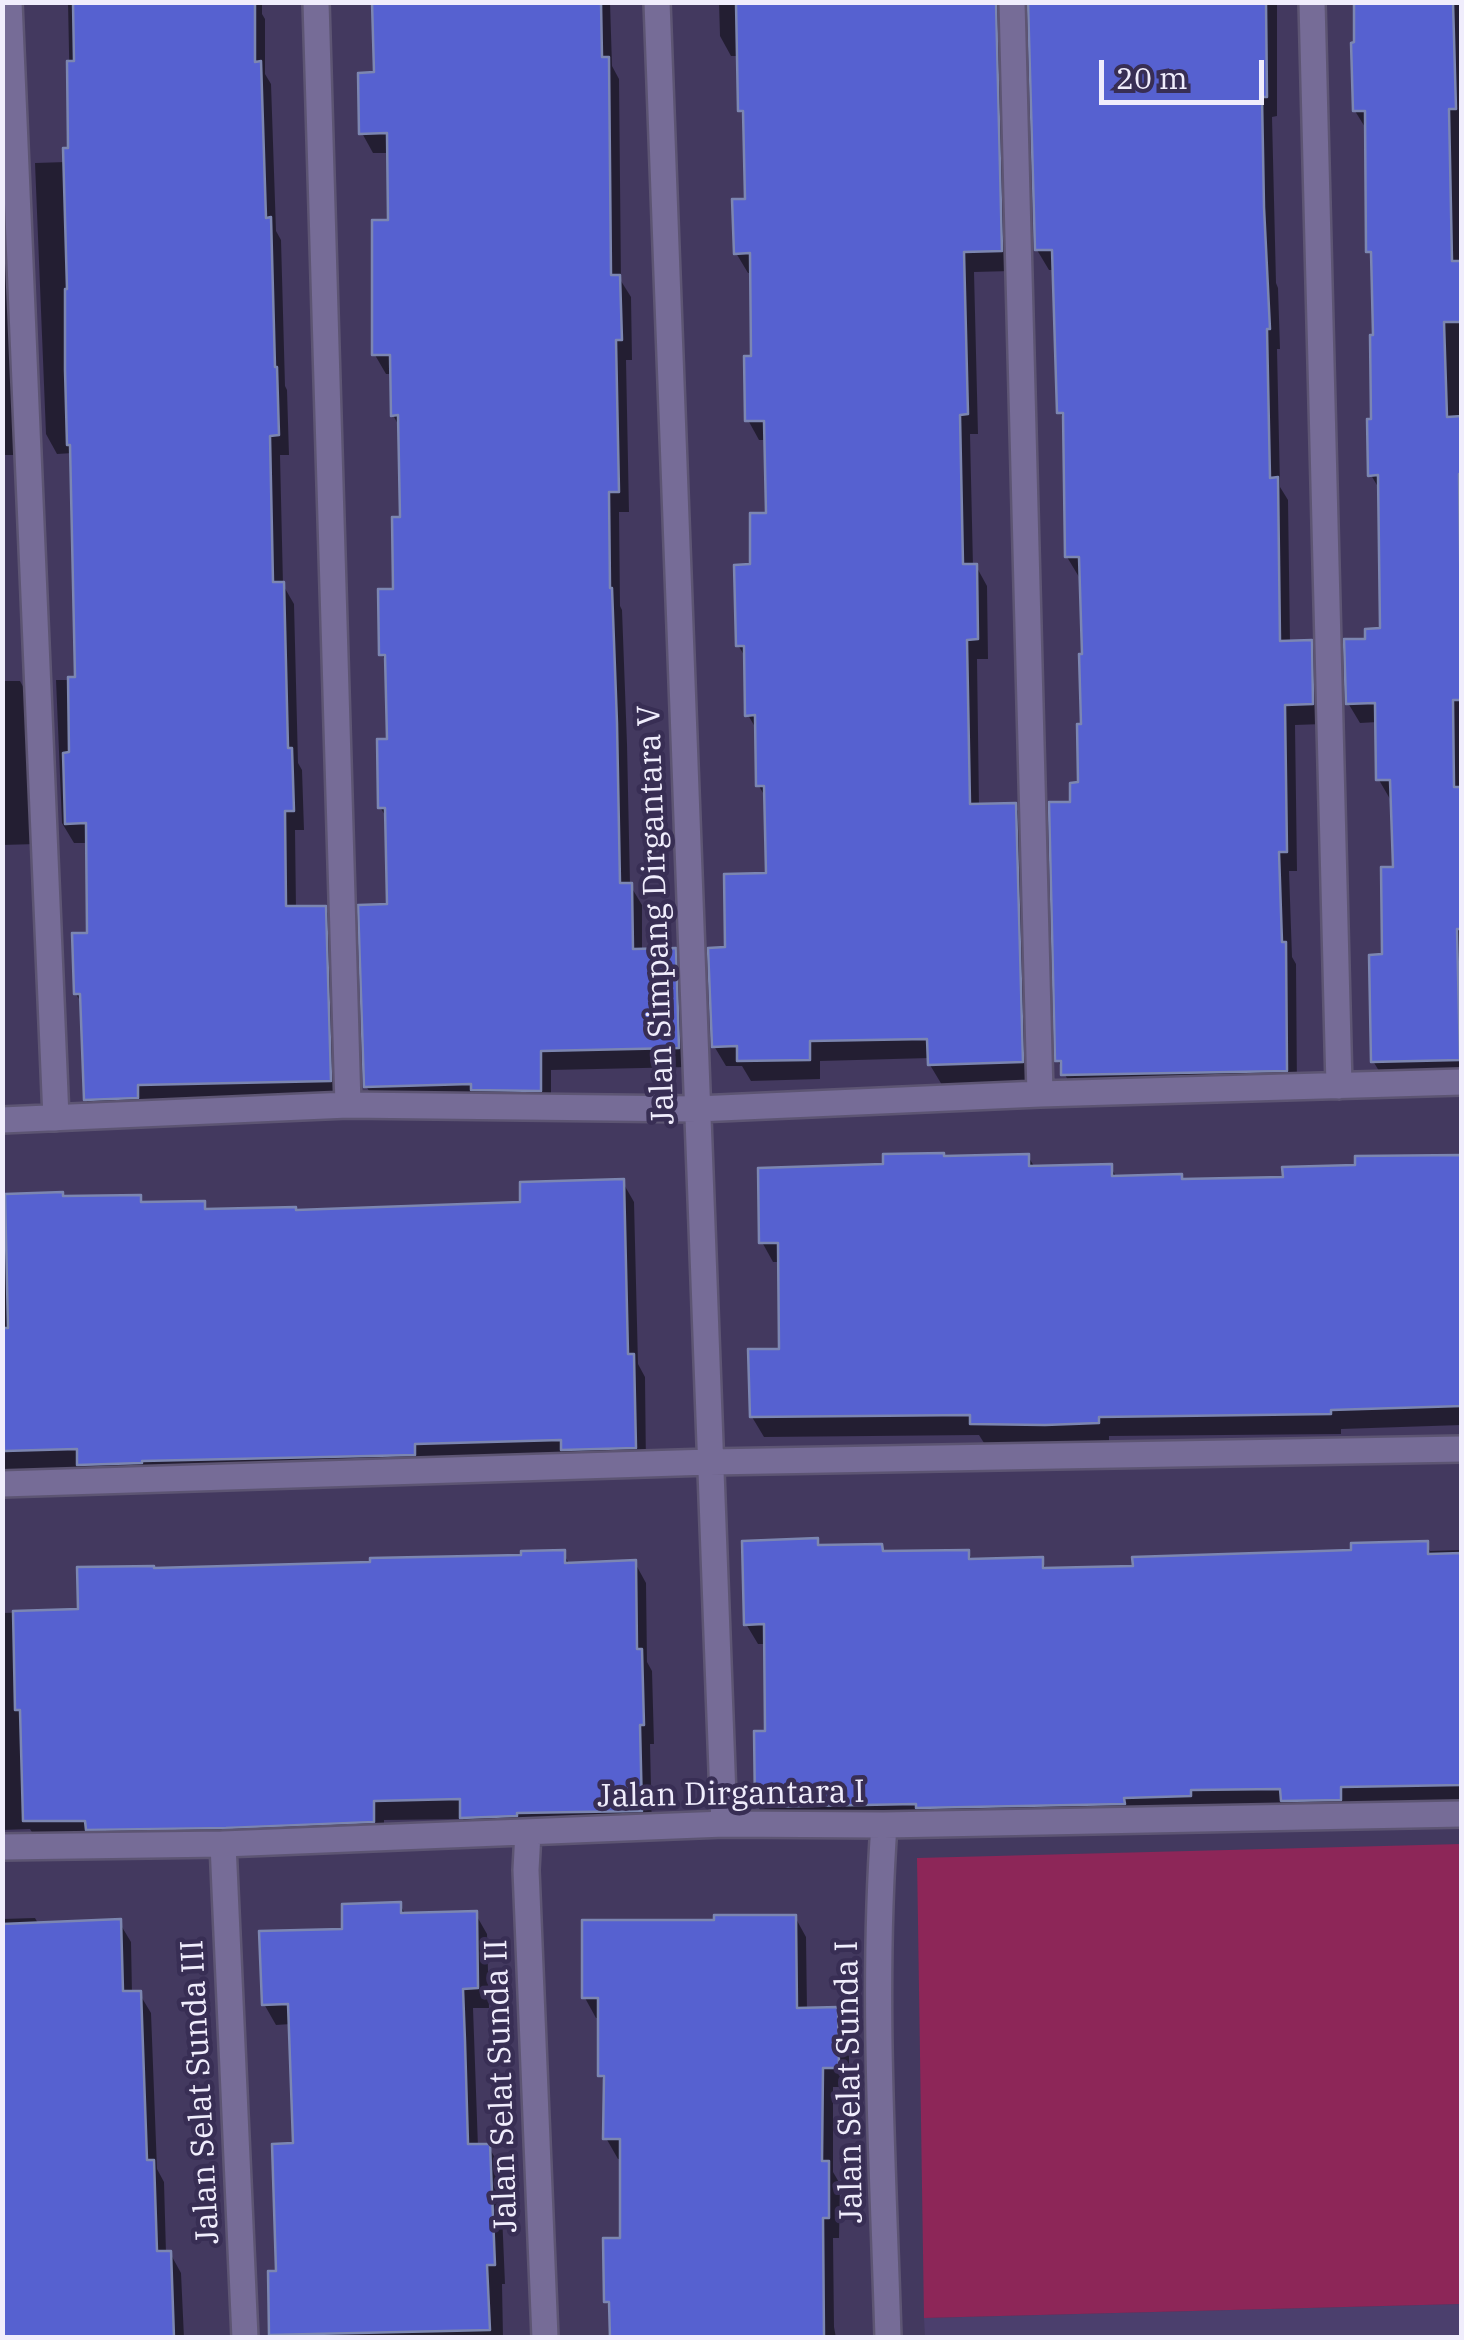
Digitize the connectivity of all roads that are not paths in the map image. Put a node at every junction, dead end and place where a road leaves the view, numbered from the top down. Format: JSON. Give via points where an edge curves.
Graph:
{"nodes":[{"id":1,"x":8,"y":2,"type":"edge"},
{"id":2,"x":316,"y":2,"type":"edge"},
{"id":3,"x":657,"y":2,"type":"edge"},
{"id":4,"x":1012,"y":2,"type":"edge"},
{"id":5,"x":1312,"y":2,"type":"edge"},
{"id":6,"x":1462,"y":1082,"type":"edge"},
{"id":7,"x":1338,"y":1086,"type":"junction"},
{"id":8,"x":1040,"y":1094,"type":"junction"},
{"id":9,"x":348,"y":1105,"type":"junction"},
{"id":10,"x":697,"y":1109,"type":"junction"},
{"id":11,"x":56,"y":1118,"type":"junction"},
{"id":12,"x":2,"y":1120,"type":"edge"},
{"id":13,"x":1462,"y":1449,"type":"edge"},
{"id":14,"x":710,"y":1462,"type":"junction"},
{"id":15,"x":2,"y":1484,"type":"edge"},
{"id":16,"x":1462,"y":1814,"type":"edge"},
{"id":17,"x":724,"y":1824,"type":"junction"},
{"id":18,"x":884,"y":1826,"type":"junction"},
{"id":19,"x":528,"y":1832,"type":"junction"},
{"id":20,"x":223,"y":1844,"type":"junction"},
{"id":21,"x":2,"y":1846,"type":"edge"},
{"id":22,"x":245,"y":2338,"type":"edge"},
{"id":23,"x":545,"y":2338,"type":"edge"},
{"id":24,"x":888,"y":2338,"type":"edge"}],
"edges":[{"from":1,"to":11,"type":"street"},
{"from":2,"to":9,"type":"street"},
{"from":3,"to":10,"type":"street","name":"Jalan Simpang Dirgantara V"},
{"from":4,"to":8,"type":"street"},
{"from":5,"to":7,"type":"street"},
{"from":6,"to":7,"type":"street"},
{"from":7,"to":8,"type":"street"},
{"from":8,"to":10,"type":"street"},
{"from":9,"to":10,"type":"street"},
{"from":9,"to":11,"type":"street"},
{"from":10,"to":14,"type":"street","name":"Jalan Simpang Dirgantara V"},
{"from":11,"to":12,"type":"street"},
{"from":13,"to":14,"type":"street"},
{"from":14,"to":15,"type":"street"},
{"from":14,"to":17,"type":"street","name":"Jalan Simpang Dirgantara V"},
{"from":16,"to":18,"type":"street","name":"Jalan Dirgantara I"},
{"from":17,"to":18,"type":"street","name":"Jalan Dirgantara I"},
{"from":17,"to":19,"type":"street","name":"Jalan Dirgantara I"},
{"from":18,"to":24,"type":"street","name":"Jalan Selat Sunda I","via":[[880,2072]]},
{"from":19,"to":20,"type":"street","name":"Jalan Dirgantara I"},
{"from":19,"to":23,"type":"street","name":"Jalan Selat Sunda II"},
{"from":20,"to":21,"type":"street","name":"Jalan Dirgantara I"},
{"from":20,"to":22,"type":"street","name":"Jalan Selat Sunda III"}]}
